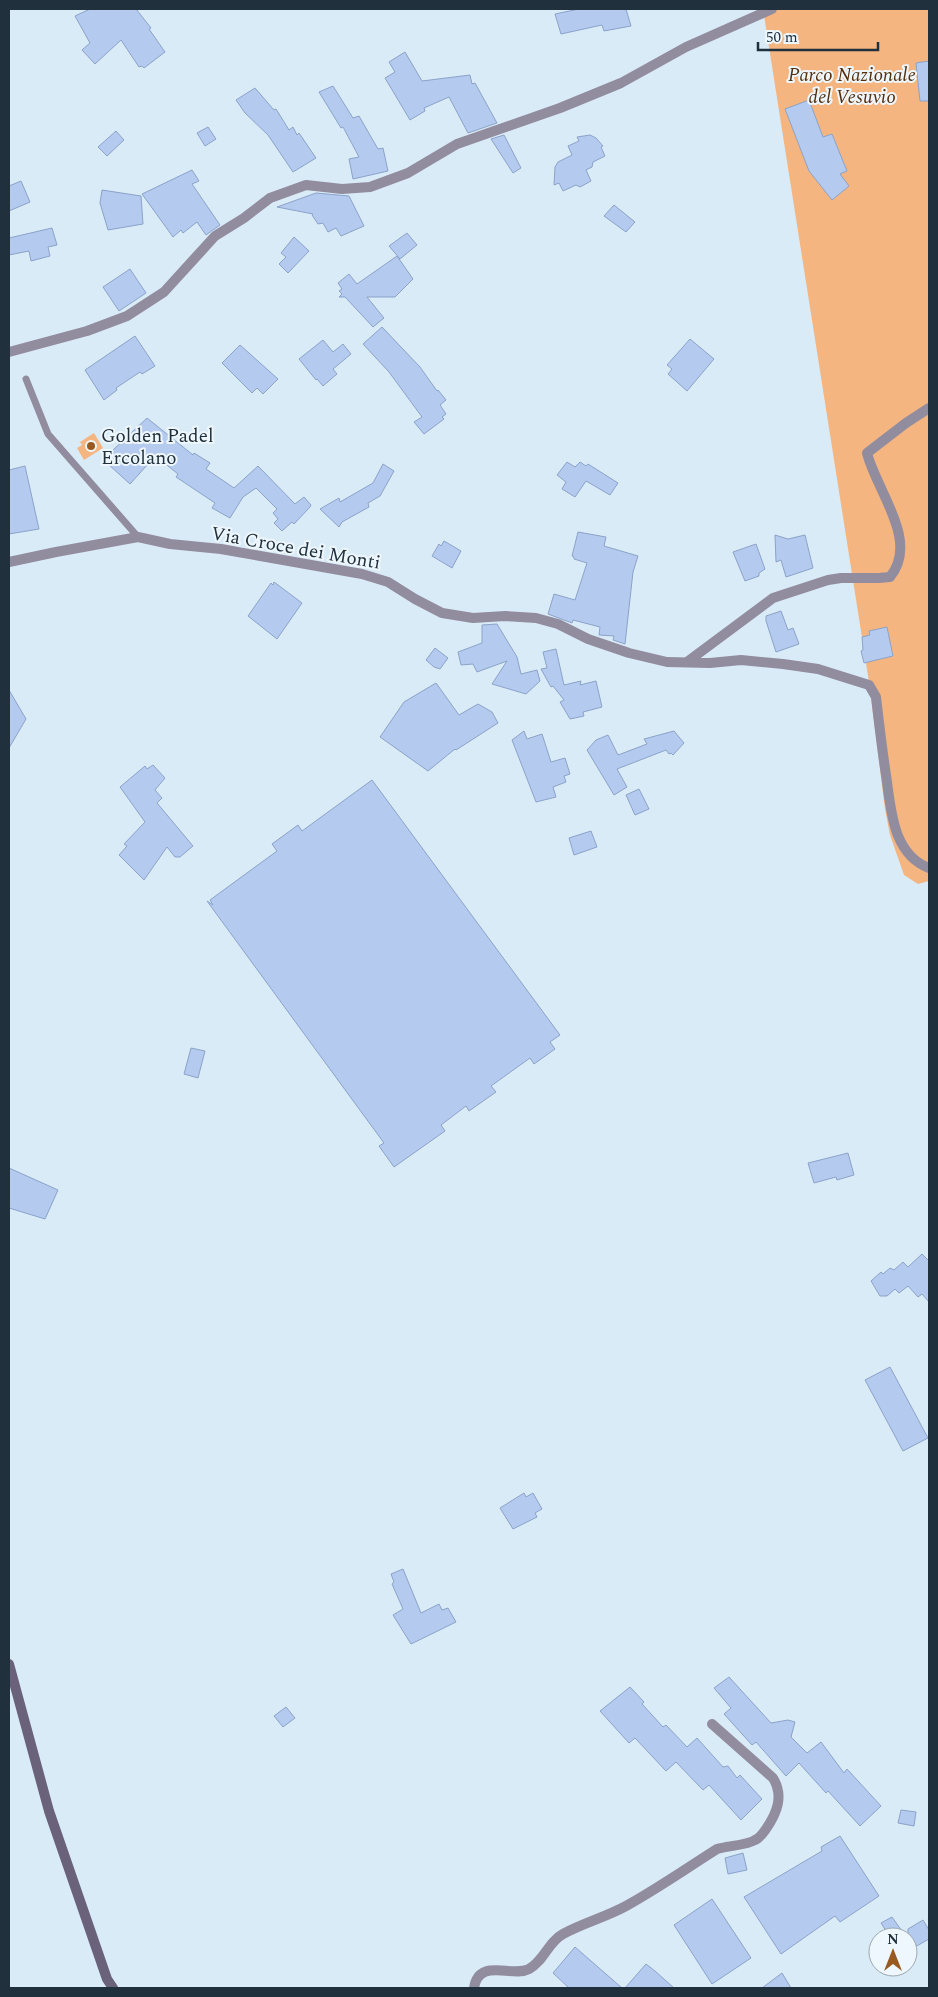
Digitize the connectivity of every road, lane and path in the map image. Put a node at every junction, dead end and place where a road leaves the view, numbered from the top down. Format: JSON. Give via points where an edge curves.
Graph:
{"nodes":[{"id":1,"x":772,"y":9,"type":"edge"},
{"id":2,"x":9,"y":352,"type":"edge"},
{"id":3,"x":26,"y":378,"type":"dead end"},
{"id":4,"x":929,"y":408,"type":"edge"},
{"id":5,"x":138,"y":537,"type":"junction"},
{"id":6,"x":9,"y":562,"type":"edge"},
{"id":7,"x":687,"y":662,"type":"junction"},
{"id":8,"x":929,"y":868,"type":"edge"},
{"id":9,"x":9,"y":1664,"type":"edge"},
{"id":10,"x":712,"y":1724,"type":"dead end"},
{"id":11,"x":113,"y":1988,"type":"edge"},
{"id":12,"x":474,"y":1988,"type":"edge"}],
"edges":[{"from":1,"to":2,"type":"street","via":[[686,47],[621,83],[457,144],[408,172],[370,187],[342,189],[306,184],[270,198],[216,236],[164,292],[128,316]]},
{"from":3,"to":5,"type":"lane","via":[[48,434]]},
{"from":4,"to":7,"type":"street","via":[[867,453],[901,540],[900,559],[890,577],[828,580],[773,598]]},
{"from":5,"to":6,"type":"street","name":"Via Croce dei Monti"},
{"from":5,"to":7,"type":"street","name":"Via Croce dei Monti","via":[[362,574],[388,582],[442,613],[473,618],[536,618],[629,653],[667,662]]},
{"from":7,"to":8,"type":"street","name":"Via Croce dei Monti","via":[[741,660],[783,664],[818,669],[869,686],[876,698],[894,826],[911,857]]},
{"from":9,"to":11,"type":"main road","via":[[49,1811],[107,1979]]},
{"from":10,"to":12,"type":"street","via":[[778,1785],[778,1808],[760,1837],[754,1842],[717,1849],[626,1906],[562,1935],[552,1942],[538,1963],[527,1970],[484,1972],[475,1981]]}]}
